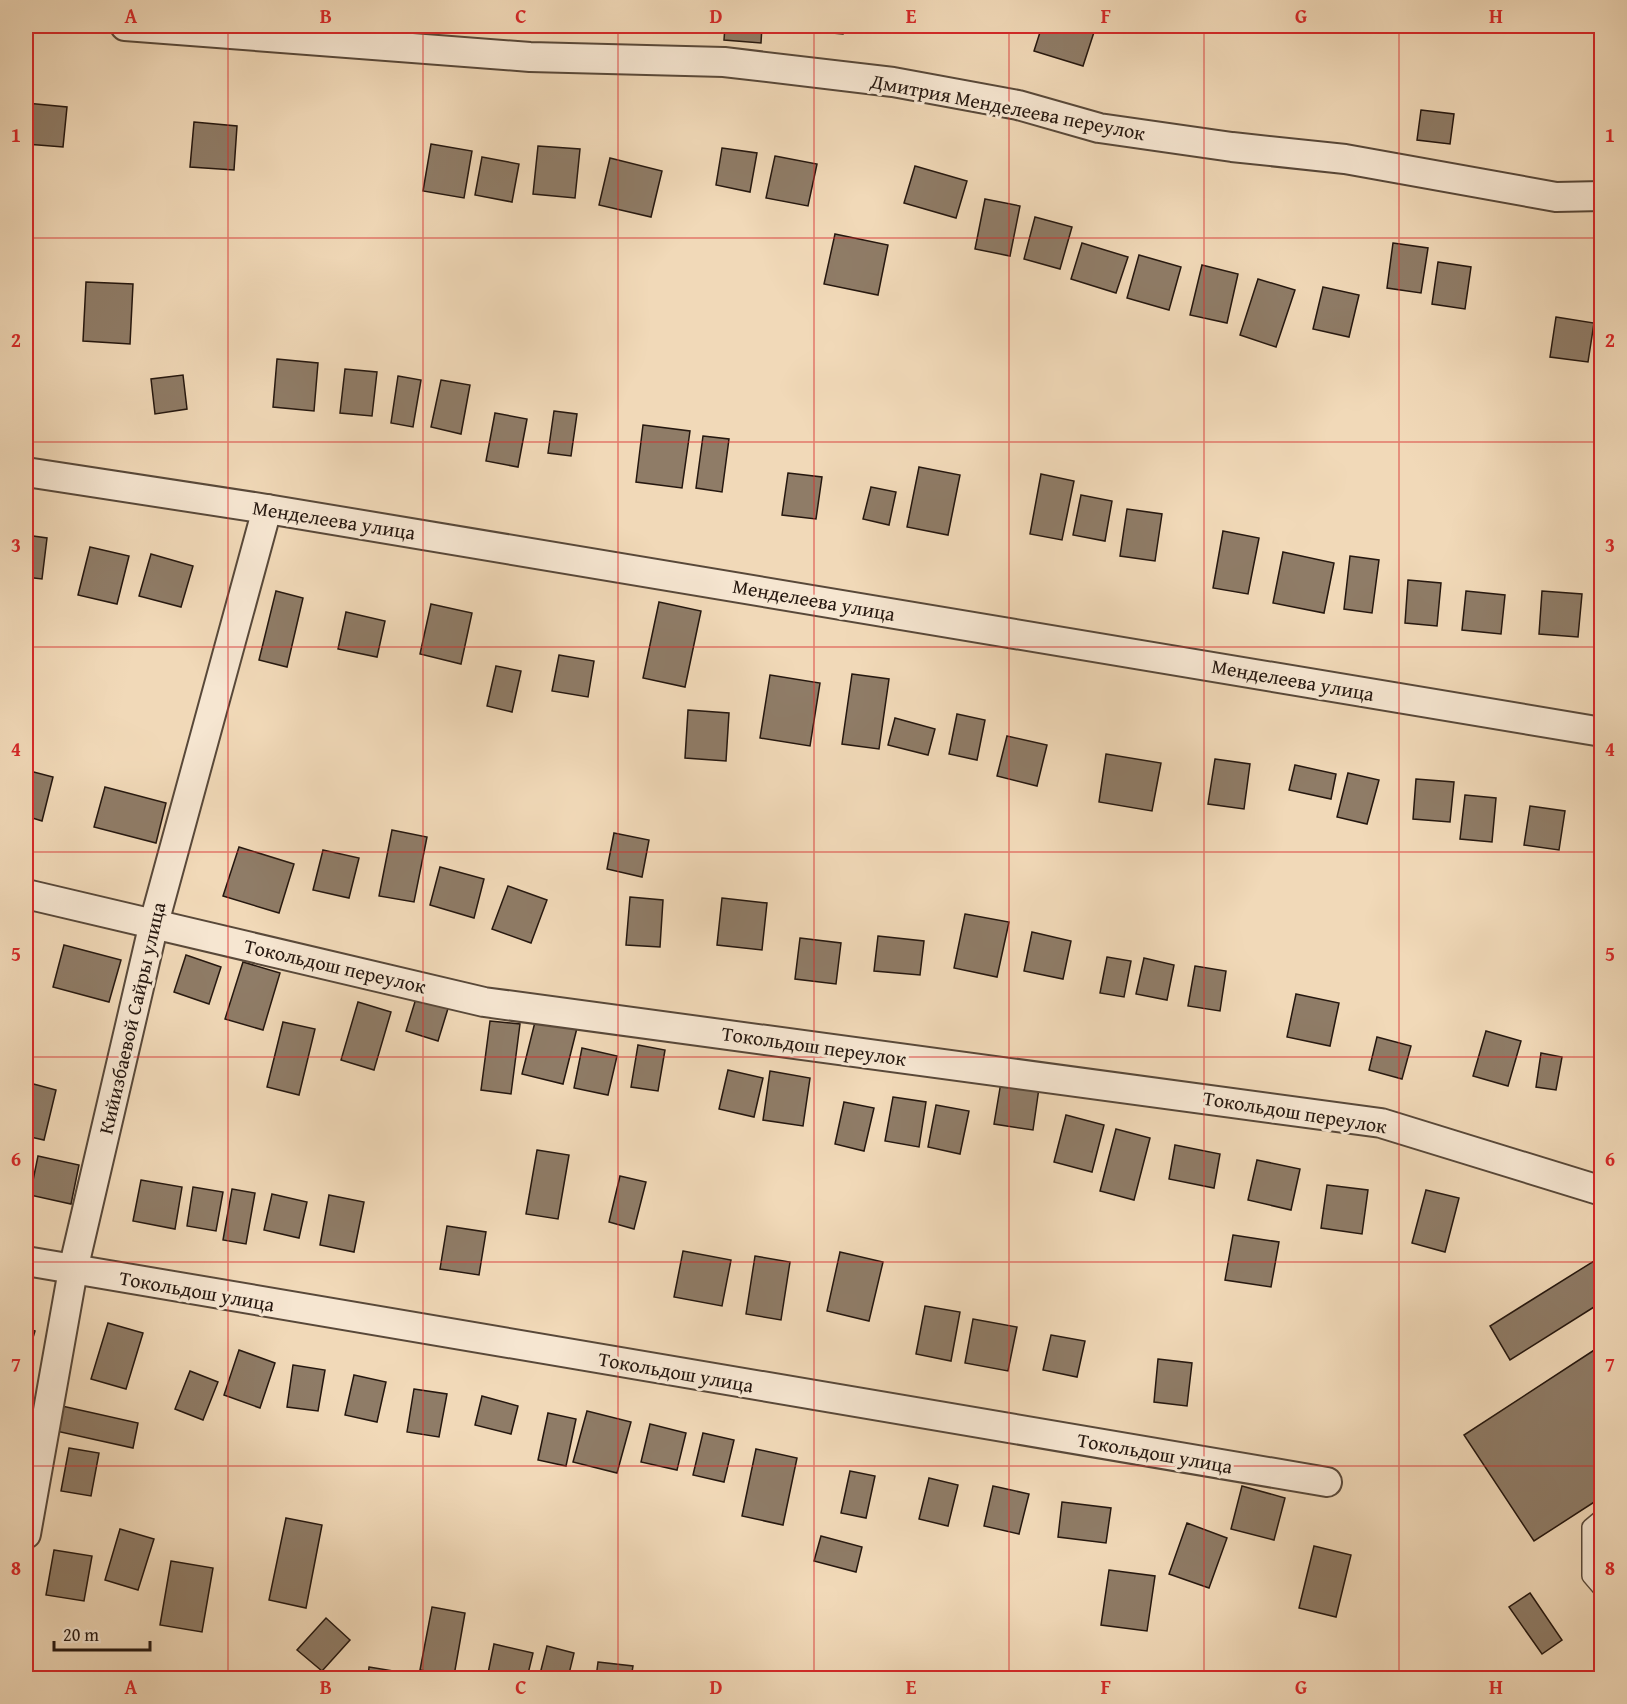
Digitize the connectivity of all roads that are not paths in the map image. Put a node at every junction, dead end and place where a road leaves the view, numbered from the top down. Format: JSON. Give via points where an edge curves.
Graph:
{"nodes":[{"id":1,"x":125,"y":26,"type":"edge"},
{"id":2,"x":1602,"y":196,"type":"edge"},
{"id":3,"x":26,"y":472,"type":"edge"},
{"id":4,"x":267,"y":508,"type":"junction"},
{"id":5,"x":1602,"y":732,"type":"edge"},
{"id":6,"x":26,"y":894,"type":"edge"},
{"id":7,"x":154,"y":923,"type":"junction"},
{"id":8,"x":1602,"y":1191,"type":"edge"},
{"id":9,"x":26,"y":1261,"type":"edge"},
{"id":10,"x":73,"y":1270,"type":"junction"},
{"id":11,"x":1327,"y":1482,"type":"dead end"},
{"id":12,"x":1602,"y":1517,"type":"edge"},
{"id":13,"x":26,"y":1534,"type":"edge"},
{"id":14,"x":1602,"y":1590,"type":"edge"}],
"edges":[{"from":1,"to":2,"type":"street","name":"Дмитрия Менделеева переулок","via":[[530,57],[724,62],[893,82],[1018,105],[1099,128],[1345,159],[1556,197]]},
{"from":3,"to":4,"type":"street","name":"Менделеева улица"},
{"from":4,"to":5,"type":"street","name":"Менделеева улица"},
{"from":4,"to":7,"type":"street","name":"Кийизбаевой Сайры улица"},
{"from":6,"to":7,"type":"street","name":"Токольдош переулок"},
{"from":7,"to":8,"type":"street","name":"Токольдош переулок","via":[[484,1002],[1381,1123]]},
{"from":7,"to":10,"type":"street","name":"Кийизбаевой Сайры улица"},
{"from":9,"to":10,"type":"street","name":"Токольдош улица"},
{"from":10,"to":11,"type":"street","name":"Токольдош улица"},
{"from":10,"to":13,"type":"street","name":"Кийизбаевой Сайры улица"},
{"from":12,"to":14,"type":"lane","via":[[1590,1527],[1590,1576]]}]}
